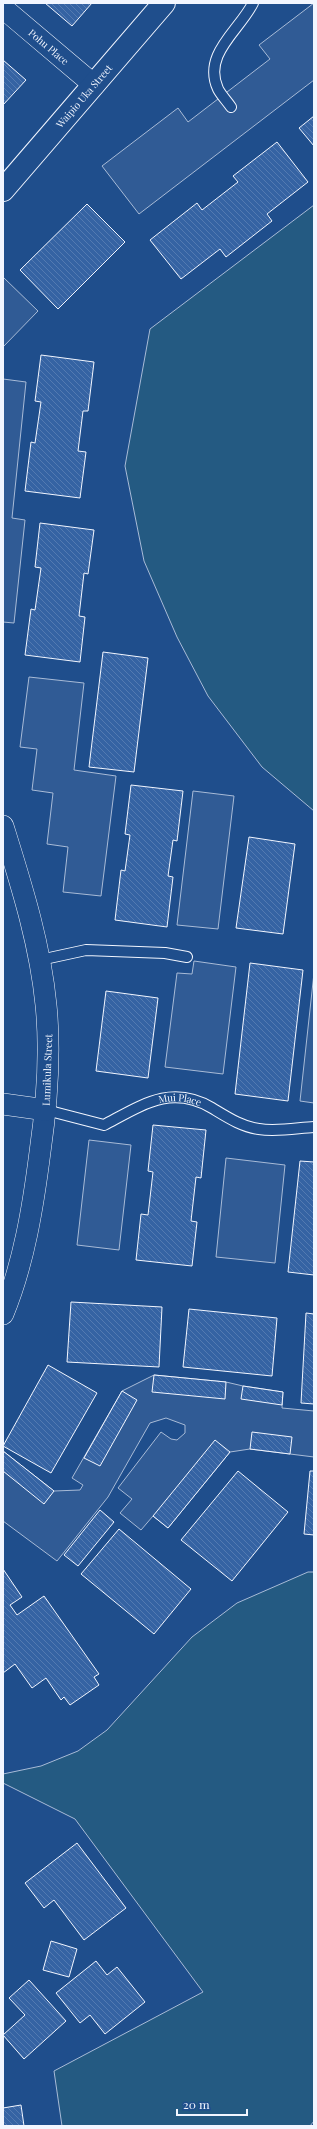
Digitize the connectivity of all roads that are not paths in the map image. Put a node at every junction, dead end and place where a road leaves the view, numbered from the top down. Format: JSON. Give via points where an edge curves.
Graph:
{"nodes":[{"id":1,"x":164,"y":3,"type":"edge"},
{"id":2,"x":253,"y":3,"type":"edge"},
{"id":3,"x":3,"y":8,"type":"edge"},
{"id":4,"x":94,"y":85,"type":"junction"},
{"id":5,"x":231,"y":107,"type":"dead end"},
{"id":6,"x":3,"y":190,"type":"edge"},
{"id":7,"x":3,"y":826,"type":"edge"},
{"id":8,"x":187,"y":957,"type":"dead end"},
{"id":9,"x":40,"y":960,"type":"junction"},
{"id":10,"x":3,"y":1104,"type":"edge"},
{"id":11,"x":46,"y":1110,"type":"junction"},
{"id":12,"x":314,"y":1127,"type":"edge"},
{"id":13,"x":3,"y":1314,"type":"edge"}],
"edges":[{"from":1,"to":4,"type":"street","name":"Waipio Uka Street"},
{"from":2,"to":5,"type":"lane","via":[[217,54],[214,73],[218,88]]},
{"from":3,"to":4,"type":"street","name":"Pohu Place"},
{"from":4,"to":6,"type":"street","name":"Waipio Uka Street"},
{"from":7,"to":9,"type":"street","name":"Lumikula Street"},
{"from":8,"to":9,"type":"lane","via":[[165,953],[86,950]]},
{"from":9,"to":11,"type":"street","name":"Lumikula Street","via":[[50,1047]]},
{"from":10,"to":11,"type":"street"},
{"from":11,"to":12,"type":"lane","name":"Mui Place","via":[[104,1125],[149,1102],[166,1097],[182,1097],[199,1101],[241,1125],[260,1129]]},
{"from":11,"to":13,"type":"street","name":"Lumikula Street","via":[[32,1214]]}]}
